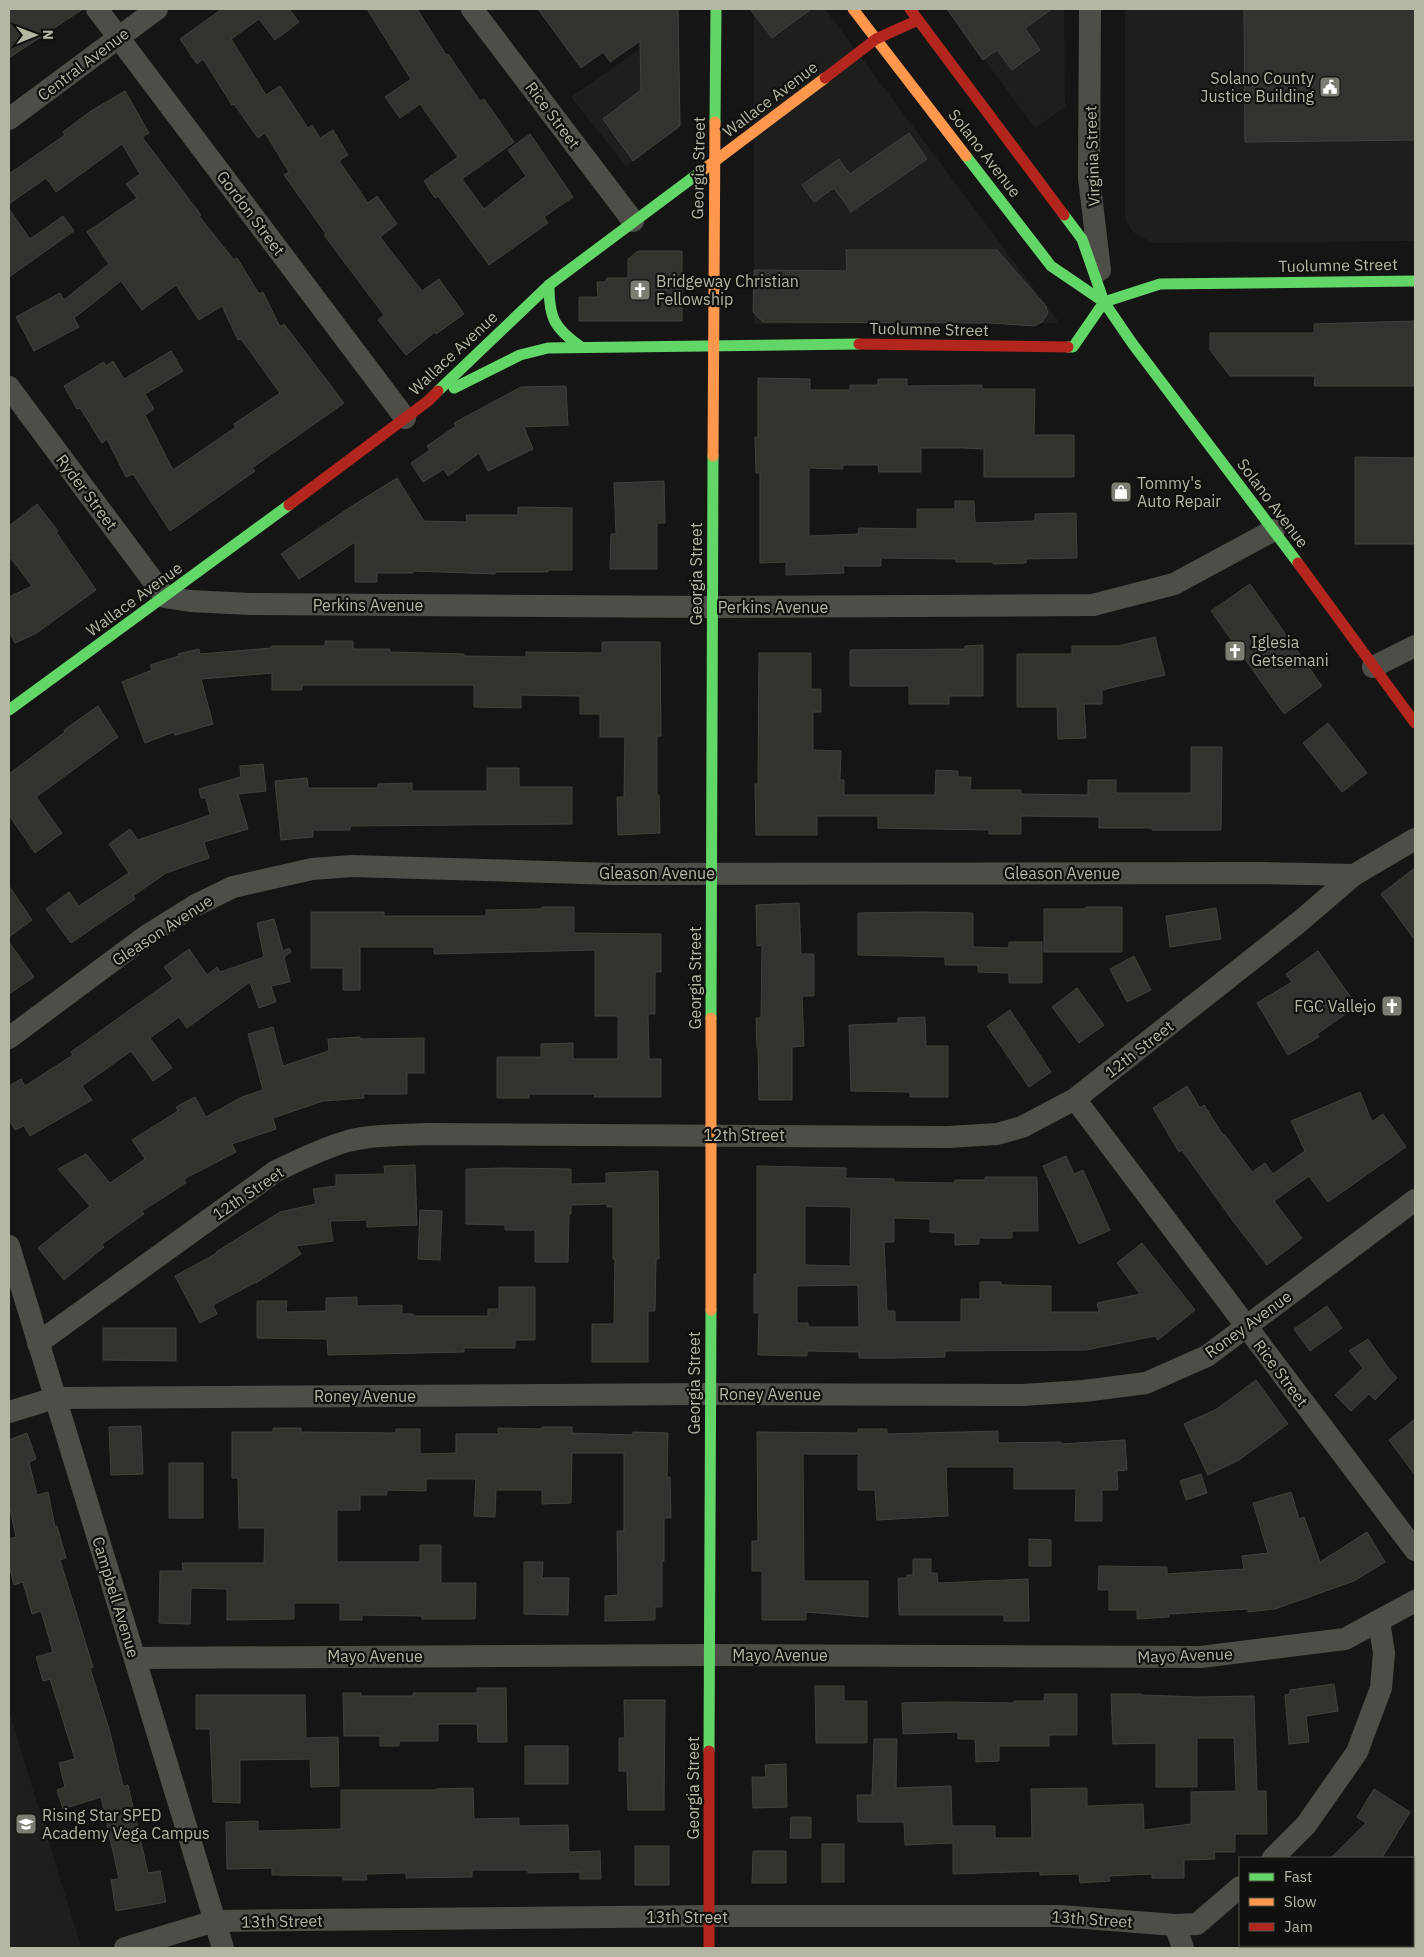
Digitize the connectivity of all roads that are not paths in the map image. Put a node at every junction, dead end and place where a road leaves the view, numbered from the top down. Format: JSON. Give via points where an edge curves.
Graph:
{"nodes":[{"id":1,"x":97,"y":9,"type":"edge"},
{"id":2,"x":157,"y":9,"type":"edge"},
{"id":3,"x":472,"y":9,"type":"edge"},
{"id":4,"x":716,"y":9,"type":"edge"},
{"id":5,"x":853,"y":9,"type":"edge"},
{"id":6,"x":910,"y":9,"type":"edge"},
{"id":7,"x":1090,"y":9,"type":"edge"},
{"id":8,"x":918,"y":20,"type":"junction"},
{"id":9,"x":118,"y":37,"type":"junction"},
{"id":10,"x":876,"y":39,"type":"junction"},
{"id":11,"x":9,"y":119,"type":"edge"},
{"id":12,"x":714,"y":162,"type":"junction"},
{"id":13,"x":633,"y":221,"type":"junction"},
{"id":14,"x":1415,"y":281,"type":"edge"},
{"id":15,"x":549,"y":285,"type":"junction"},
{"id":16,"x":1104,"y":302,"type":"junction"},
{"id":17,"x":713,"y":345,"type":"junction"},
{"id":18,"x":581,"y":347,"type":"junction"},
{"id":19,"x":9,"y":387,"type":"edge"},
{"id":20,"x":428,"y":401,"type":"junction"},
{"id":21,"x":405,"y":418,"type":"junction"},
{"id":22,"x":1274,"y":530,"type":"junction"},
{"id":23,"x":165,"y":597,"type":"junction"},
{"id":24,"x":713,"y":607,"type":"junction"},
{"id":25,"x":1415,"y":646,"type":"edge"},
{"id":26,"x":1373,"y":667,"type":"junction"},
{"id":27,"x":9,"y":710,"type":"edge"},
{"id":28,"x":1415,"y":723,"type":"edge"},
{"id":29,"x":1415,"y":839,"type":"edge"},
{"id":30,"x":711,"y":873,"type":"junction"},
{"id":31,"x":1354,"y":875,"type":"junction"},
{"id":32,"x":9,"y":1038,"type":"edge"},
{"id":33,"x":1075,"y":1099,"type":"junction"},
{"id":34,"x":710,"y":1135,"type":"junction"},
{"id":35,"x":1415,"y":1200,"type":"edge"},
{"id":36,"x":9,"y":1246,"type":"edge"},
{"id":37,"x":1247,"y":1327,"type":"junction"},
{"id":38,"x":38,"y":1342,"type":"junction"},
{"id":39,"x":710,"y":1394,"type":"junction"},
{"id":40,"x":55,"y":1398,"type":"junction"},
{"id":41,"x":9,"y":1412,"type":"edge"},
{"id":42,"x":1415,"y":1550,"type":"edge"},
{"id":43,"x":1415,"y":1601,"type":"edge"},
{"id":44,"x":1379,"y":1621,"type":"junction"},
{"id":45,"x":710,"y":1655,"type":"junction"},
{"id":46,"x":134,"y":1658,"type":"junction"},
{"id":47,"x":1274,"y":1857,"type":"edge"},
{"id":48,"x":1239,"y":1888,"type":"edge"},
{"id":49,"x":709,"y":1916,"type":"junction"},
{"id":50,"x":215,"y":1922,"type":"junction"},
{"id":51,"x":1174,"y":1925,"type":"junction"},
{"id":52,"x":125,"y":1948,"type":"edge"},
{"id":53,"x":223,"y":1948,"type":"edge"},
{"id":54,"x":709,"y":1948,"type":"edge"},
{"id":55,"x":1183,"y":1948,"type":"edge"}],
"edges":[{"from":1,"to":9,"type":"street","name":"Gordon Street"},
{"from":2,"to":9,"type":"street","name":"Central Avenue"},
{"from":3,"to":13,"type":"street","name":"Rice Street"},
{"from":4,"to":12,"type":"main road","name":"Georgia Street"},
{"from":5,"to":10,"type":"main road","name":"Solano Avenue"},
{"from":6,"to":8,"type":"main road","name":"Solano Avenue"},
{"from":7,"to":16,"type":"street","name":"Virginia Street","via":[[1090,178]]},
{"from":8,"to":10,"type":"main road","name":"Wallace Avenue"},
{"from":8,"to":16,"type":"main road","name":"Solano Avenue","via":[[1082,239]]},
{"from":9,"to":11,"type":"street","name":"Central Avenue"},
{"from":9,"to":21,"type":"street","name":"Gordon Street"},
{"from":10,"to":12,"type":"main road","name":"Wallace Avenue"},
{"from":10,"to":16,"type":"main road","name":"Solano Avenue","via":[[1050,266]]},
{"from":12,"to":13,"type":"main road","name":"Wallace Avenue"},
{"from":12,"to":17,"type":"main road","name":"Georgia Street"},
{"from":13,"to":15,"type":"main road","name":"Wallace Avenue"},
{"from":14,"to":16,"type":"main road","name":"Tuolumne Street","via":[[1160,284]]},
{"from":15,"to":18,"type":"main road","via":[[551,319],[560,333]]},
{"from":15,"to":20,"type":"main road","name":"Wallace Avenue"},
{"from":16,"to":17,"type":"main road","name":"Tuolumne Street","via":[[1073,347]]},
{"from":16,"to":22,"type":"main road","name":"Solano Avenue"},
{"from":17,"to":18,"type":"main road","name":"Tuolumne Street"},
{"from":17,"to":24,"type":"main road","name":"Georgia Street"},
{"from":18,"to":20,"type":"main road","name":"Tuolumne Street","via":[[548,348],[520,355]]},
{"from":19,"to":23,"type":"street","name":"Ryder Street"},
{"from":20,"to":21,"type":"main road","name":"Wallace Avenue"},
{"from":21,"to":23,"type":"main road","name":"Wallace Avenue"},
{"from":22,"to":24,"type":"street","name":"Perkins Avenue","via":[[1174,584],[1094,605]]},
{"from":22,"to":26,"type":"main road","name":"Solano Avenue"},
{"from":23,"to":24,"type":"street","name":"Perkins Avenue","via":[[250,604]]},
{"from":23,"to":27,"type":"main road","name":"Wallace Avenue"},
{"from":24,"to":30,"type":"main road","name":"Georgia Street"},
{"from":25,"to":26,"type":"street"},
{"from":26,"to":28,"type":"main road","name":"Solano Avenue"},
{"from":29,"to":31,"type":"street","name":"12th Street"},
{"from":30,"to":31,"type":"street","name":"Gleason Avenue"},
{"from":30,"to":32,"type":"street","name":"Gleason Avenue","via":[[614,874],[352,866],[312,868],[233,887],[194,906],[146,936]]},
{"from":30,"to":34,"type":"main road","name":"Georgia Street"},
{"from":31,"to":33,"type":"street","name":"12th Street"},
{"from":33,"to":34,"type":"street","name":"12th Street","via":[[1022,1127],[997,1134],[948,1137]]},
{"from":33,"to":37,"type":"street","name":"Rice Street"},
{"from":34,"to":38,"type":"street","name":"12th Street","via":[[425,1134],[348,1141],[276,1171]]},
{"from":34,"to":39,"type":"main road","name":"Georgia Street"},
{"from":35,"to":37,"type":"street","name":"Roney Avenue"},
{"from":36,"to":38,"type":"street","name":"Campbell Avenue"},
{"from":37,"to":39,"type":"street","name":"Roney Avenue","via":[[1207,1356],[1146,1383],[1084,1391],[1022,1395]]},
{"from":37,"to":42,"type":"street","name":"Rice Street"},
{"from":38,"to":40,"type":"street","name":"Campbell Avenue"},
{"from":39,"to":40,"type":"street","name":"Roney Avenue"},
{"from":39,"to":45,"type":"main road","name":"Georgia Street"},
{"from":40,"to":41,"type":"street","name":"Roney Avenue"},
{"from":40,"to":46,"type":"street","name":"Campbell Avenue"},
{"from":43,"to":44,"type":"street","name":"Mayo Avenue"},
{"from":44,"to":45,"type":"street","name":"Mayo Avenue","via":[[1345,1639],[1201,1657]]},
{"from":44,"to":47,"type":"street","via":[[1384,1653],[1381,1688],[1357,1752],[1306,1825]]},
{"from":45,"to":46,"type":"street","name":"Mayo Avenue"},
{"from":45,"to":49,"type":"main road","name":"Georgia Street"},
{"from":46,"to":50,"type":"street","name":"Campbell Avenue"},
{"from":48,"to":51,"type":"street","name":"13th Street","via":[[1197,1924]]},
{"from":49,"to":50,"type":"street","name":"13th Street"},
{"from":49,"to":51,"type":"street","name":"13th Street","via":[[1060,1916]]},
{"from":49,"to":54,"type":"main road","name":"Georgia Street"},
{"from":50,"to":52,"type":"street","name":"13th Street"},
{"from":50,"to":53,"type":"street","name":"Campbell Avenue"},
{"from":51,"to":55,"type":"street"}]}
